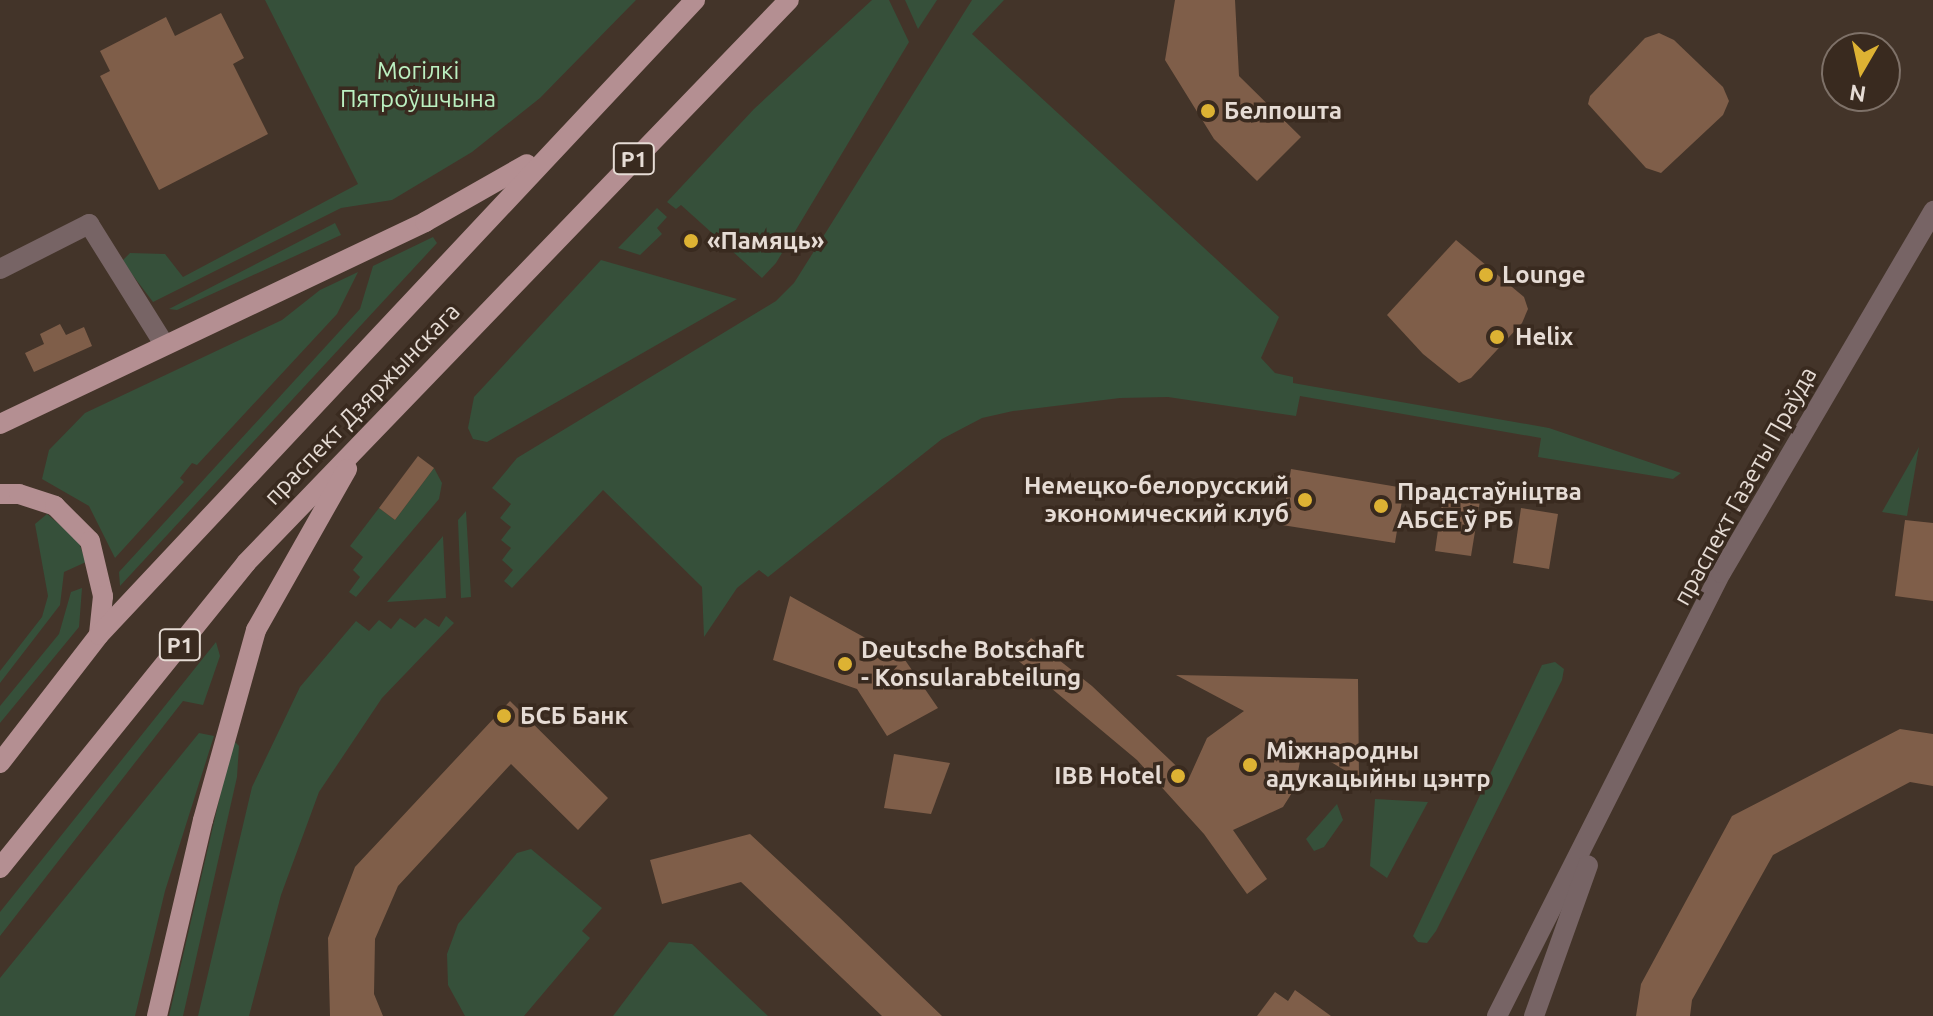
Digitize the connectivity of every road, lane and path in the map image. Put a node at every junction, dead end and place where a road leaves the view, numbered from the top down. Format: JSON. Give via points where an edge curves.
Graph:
{"nodes":[{"id":1,"x":695,"y":0,"type":"edge"},
{"id":2,"x":789,"y":0,"type":"edge"},
{"id":3,"x":547,"y":153,"type":"junction"},
{"id":4,"x":1933,"y":211,"type":"edge"},
{"id":5,"x":0,"y":269,"type":"edge"},
{"id":6,"x":164,"y":344,"type":"junction"},
{"id":7,"x":0,"y":424,"type":"edge"},
{"id":8,"x":370,"y":431,"type":"junction"},
{"id":9,"x":0,"y":494,"type":"edge"},
{"id":10,"x":99,"y":635,"type":"junction"},
{"id":11,"x":0,"y":763,"type":"edge"},
{"id":12,"x":1614,"y":792,"type":"junction"},
{"id":13,"x":0,"y":868,"type":"edge"},
{"id":14,"x":157,"y":1016,"type":"edge"},
{"id":15,"x":1497,"y":1016,"type":"edge"},
{"id":16,"x":1534,"y":1016,"type":"edge"}],
"edges":[{"from":1,"to":3,"type":"main road","name":"праспект Дзяржынскага"},
{"from":2,"to":8,"type":"main road","name":"праспект Дзяржынскага","number":"Р1"},
{"from":3,"to":6,"type":"main road","via":[[425,222]]},
{"from":3,"to":10,"type":"main road","name":"праспект Дзяржынскага"},
{"from":4,"to":12,"type":"street","name":"праспект Газеты Праўда","via":[[1721,573]]},
{"from":5,"to":6,"type":"street","via":[[89,224]]},
{"from":6,"to":7,"type":"main road"},
{"from":8,"to":13,"type":"main road","name":"праспект Дзяржынскага","number":"Р1","via":[[246,563]]},
{"from":8,"to":14,"type":"main road","via":[[256,630],[203,820]]},
{"from":9,"to":10,"type":"main road","via":[[19,494],[55,506],[90,541],[103,596]]},
{"from":10,"to":11,"type":"main road","name":"праспект Дзяржынскага"},
{"from":12,"to":15,"type":"street","name":"праспект Газеты Праўда"},
{"from":12,"to":16,"type":"street","name":"праспект Газеты Праўда"}]}
